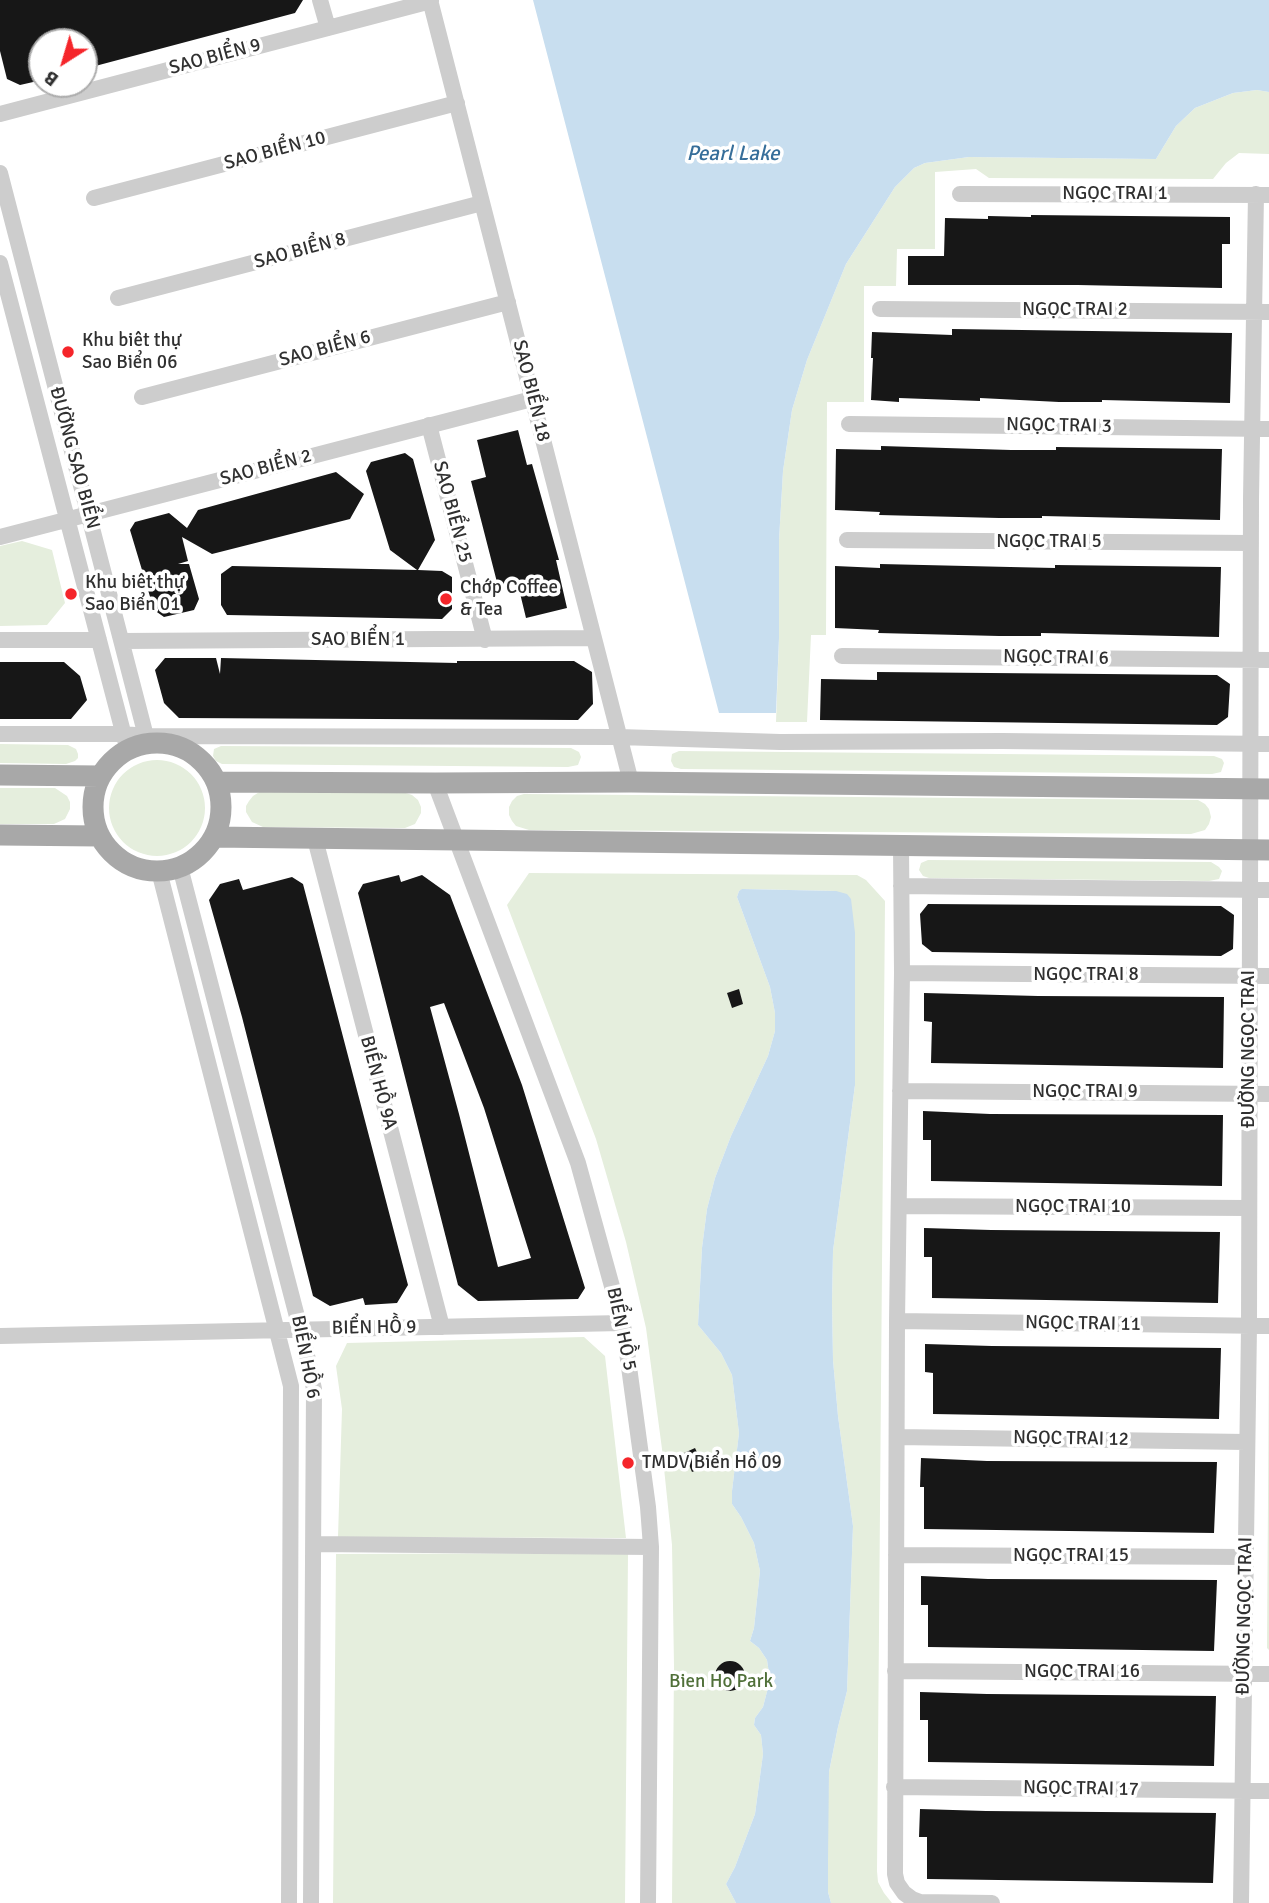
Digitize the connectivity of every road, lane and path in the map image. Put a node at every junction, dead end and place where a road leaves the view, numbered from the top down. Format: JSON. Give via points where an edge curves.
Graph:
{"nodes":[{"id":1,"x":320,"y":0,"type":"edge"},
{"id":2,"x":430,"y":0,"type":"edge"},
{"id":3,"x":328,"y":28,"type":"junction"},
{"id":4,"x":457,"y":103,"type":"junction"},
{"id":5,"x":0,"y":114,"type":"edge"},
{"id":6,"x":0,"y":173,"type":"edge"},
{"id":7,"x":960,"y":194,"type":"dead end"},
{"id":8,"x":1263,"y":195,"type":"edge"},
{"id":9,"x":94,"y":198,"type":"dead end"},
{"id":10,"x":482,"y":203,"type":"junction"},
{"id":11,"x":0,"y":262,"type":"edge"},
{"id":12,"x":118,"y":298,"type":"dead end"},
{"id":13,"x":508,"y":302,"type":"junction"},
{"id":14,"x":880,"y":309,"type":"dead end"},
{"id":15,"x":1262,"y":312,"type":"edge"},
{"id":16,"x":142,"y":397,"type":"dead end"},
{"id":17,"x":533,"y":399,"type":"junction"},
{"id":18,"x":849,"y":424,"type":"dead end"},
{"id":19,"x":429,"y":425,"type":"junction"},
{"id":20,"x":1252,"y":428,"type":"junction"},
{"id":21,"x":1269,"y":429,"type":"edge"},
{"id":22,"x":89,"y":514,"type":"junction"},
{"id":23,"x":67,"y":519,"type":"junction"},
{"id":24,"x":0,"y":537,"type":"edge"},
{"id":25,"x":847,"y":540,"type":"dead end"},
{"id":26,"x":1251,"y":543,"type":"junction"},
{"id":27,"x":594,"y":638,"type":"junction"},
{"id":28,"x":0,"y":640,"type":"edge"},
{"id":29,"x":99,"y":640,"type":"junction"},
{"id":30,"x":485,"y":640,"type":"junction"},
{"id":31,"x":122,"y":641,"type":"junction"},
{"id":32,"x":842,"y":656,"type":"dead end"},
{"id":33,"x":1251,"y":660,"type":"junction"},
{"id":34,"x":1269,"y":660,"type":"edge"},
{"id":35,"x":0,"y":734,"type":"edge"},
{"id":36,"x":620,"y":737,"type":"junction"},
{"id":37,"x":147,"y":740,"type":"junction"},
{"id":38,"x":126,"y":742,"type":"junction"},
{"id":39,"x":1250,"y":744,"type":"junction"},
{"id":40,"x":1269,"y":744,"type":"edge"},
{"id":41,"x":0,"y":775,"type":"edge"},
{"id":42,"x":100,"y":776,"type":"junction"},
{"id":43,"x":216,"y":782,"type":"junction"},
{"id":44,"x":631,"y":782,"type":"junction"},
{"id":45,"x":435,"y":783,"type":"junction"},
{"id":46,"x":1259,"y":789,"type":"edge"},
{"id":47,"x":0,"y":835,"type":"edge"},
{"id":48,"x":99,"y":836,"type":"junction"},
{"id":49,"x":214,"y":837,"type":"junction"},
{"id":50,"x":315,"y":839,"type":"junction"},
{"id":51,"x":457,"y":840,"type":"junction"},
{"id":52,"x":901,"y":845,"type":"junction"},
{"id":53,"x":1259,"y":850,"type":"edge"},
{"id":54,"x":180,"y":867,"type":"junction"},
{"id":55,"x":159,"y":871,"type":"junction"},
{"id":56,"x":901,"y":886,"type":"junction"},
{"id":57,"x":1250,"y":890,"type":"junction"},
{"id":58,"x":1269,"y":890,"type":"edge"},
{"id":59,"x":902,"y":974,"type":"junction"},
{"id":60,"x":1249,"y":975,"type":"junction"},
{"id":61,"x":1269,"y":976,"type":"edge"},
{"id":62,"x":900,"y":1091,"type":"junction"},
{"id":63,"x":1248,"y":1093,"type":"junction"},
{"id":64,"x":1269,"y":1094,"type":"edge"},
{"id":65,"x":899,"y":1206,"type":"junction"},
{"id":66,"x":1248,"y":1208,"type":"junction"},
{"id":67,"x":897,"y":1321,"type":"junction"},
{"id":68,"x":622,"y":1323,"type":"junction"},
{"id":69,"x":1249,"y":1326,"type":"junction"},
{"id":70,"x":1269,"y":1326,"type":"edge"},
{"id":71,"x":442,"y":1327,"type":"junction"},
{"id":72,"x":278,"y":1330,"type":"junction"},
{"id":73,"x":300,"y":1330,"type":"junction"},
{"id":74,"x":0,"y":1336,"type":"edge"},
{"id":75,"x":897,"y":1437,"type":"junction"},
{"id":76,"x":1246,"y":1442,"type":"junction"},
{"id":77,"x":314,"y":1544,"type":"junction"},
{"id":78,"x":650,"y":1547,"type":"junction"},
{"id":79,"x":897,"y":1555,"type":"junction"},
{"id":80,"x":1246,"y":1557,"type":"junction"},
{"id":81,"x":895,"y":1671,"type":"junction"},
{"id":82,"x":1245,"y":1674,"type":"junction"},
{"id":83,"x":1269,"y":1674,"type":"edge"},
{"id":84,"x":894,"y":1787,"type":"junction"},
{"id":85,"x":1242,"y":1791,"type":"junction"},
{"id":86,"x":1269,"y":1791,"type":"edge"},
{"id":87,"x":289,"y":1903,"type":"edge"},
{"id":88,"x":311,"y":1903,"type":"edge"},
{"id":89,"x":648,"y":1903,"type":"edge"},
{"id":90,"x":992,"y":1903,"type":"edge"},
{"id":91,"x":1241,"y":1903,"type":"edge"}],
"edges":[{"from":1,"to":3,"type":"street"},
{"from":2,"to":3,"type":"street","name":"SAO BIỂN 9"},
{"from":2,"to":4,"type":"street","name":"SAO BIỂN 18"},
{"from":3,"to":5,"type":"street","name":"SAO BIỂN 9"},
{"from":4,"to":9,"type":"street","name":"SAO BIỂN 10"},
{"from":4,"to":10,"type":"street","name":"SAO BIỂN 18"},
{"from":6,"to":22,"type":"street","name":"ĐƯỜNG SAO BIỂN"},
{"from":7,"to":8,"type":"street","name":"NGỌC TRAI 1"},
{"from":8,"to":15,"type":"street","name":"ĐƯỜNG NGỌC TRAI"},
{"from":10,"to":12,"type":"street","name":"SAO BIỂN 8"},
{"from":10,"to":13,"type":"street","name":"SAO BIỂN 18"},
{"from":11,"to":23,"type":"street","name":"ĐƯỜNG SAO BIỂN"},
{"from":13,"to":16,"type":"street","name":"SAO BIỂN 6"},
{"from":13,"to":17,"type":"street","name":"SAO BIỂN 18"},
{"from":14,"to":15,"type":"street","name":"NGỌC TRAI 2"},
{"from":15,"to":20,"type":"street","name":"ĐƯỜNG NGỌC TRAI"},
{"from":17,"to":19,"type":"street","name":"SAO BIỂN 2"},
{"from":17,"to":27,"type":"street","name":"SAO BIỂN 18"},
{"from":18,"to":20,"type":"street","name":"NGỌC TRAI 3"},
{"from":19,"to":22,"type":"street","name":"SAO BIỂN 2"},
{"from":19,"to":30,"type":"street","name":"SAO BIỂN 25"},
{"from":20,"to":21,"type":"street","name":"NGỌC TRAI 3"},
{"from":20,"to":26,"type":"street","name":"ĐƯỜNG NGỌC TRAI"},
{"from":22,"to":23,"type":"street","name":"SAO BIỂN 2"},
{"from":22,"to":31,"type":"street","name":"ĐƯỜNG SAO BIỂN"},
{"from":23,"to":24,"type":"street","name":"SAO BIỂN 2"},
{"from":23,"to":29,"type":"street","name":"ĐƯỜNG SAO BIỂN"},
{"from":25,"to":26,"type":"street","name":"NGỌC TRAI 5"},
{"from":26,"to":33,"type":"street","name":"ĐƯỜNG NGỌC TRAI"},
{"from":27,"to":30,"type":"street","name":"SAO BIỂN 1"},
{"from":27,"to":36,"type":"street","name":"SAO BIỂN 18"},
{"from":28,"to":29,"type":"street"},
{"from":29,"to":38,"type":"street","name":"ĐƯỜNG SAO BIỂN"},
{"from":30,"to":31,"type":"street","name":"SAO BIỂN 1"},
{"from":31,"to":37,"type":"street","name":"ĐƯỜNG SAO BIỂN"},
{"from":32,"to":33,"type":"street","name":"NGỌC TRAI 6"},
{"from":33,"to":34,"type":"street","name":"NGỌC TRAI 6"},
{"from":33,"to":39,"type":"street","name":"ĐƯỜNG NGỌC TRAI"},
{"from":35,"to":38,"type":"street"},
{"from":36,"to":37,"type":"street"},
{"from":36,"to":39,"type":"street"},
{"from":36,"to":44,"type":"street","name":"SAO BIỂN 18"},
{"from":37,"to":38,"type":"main road"},
{"from":37,"to":43,"type":"main road","via":[[193,754]]},
{"from":38,"to":42,"type":"main road","via":[[122,753]]},
{"from":39,"to":40,"type":"street"},
{"from":39,"to":46,"type":"street","name":"ĐƯỜNG NGỌC TRAI"},
{"from":41,"to":42,"type":"main road"},
{"from":42,"to":48,"type":"main road","via":[[92,806]]},
{"from":43,"to":45,"type":"main road"},
{"from":43,"to":49,"type":"main road","via":[[221,816]]},
{"from":44,"to":45,"type":"main road"},
{"from":44,"to":46,"type":"main road"},
{"from":45,"to":51,"type":"street","name":"BIỂN HỒ 5"},
{"from":46,"to":53,"type":"street","name":"ĐƯỜNG NGỌC TRAI"},
{"from":47,"to":48,"type":"main road"},
{"from":48,"to":55,"type":"main road","via":[[129,865]]},
{"from":49,"to":50,"type":"main road"},
{"from":49,"to":54,"type":"main road","via":[[200,855]]},
{"from":50,"to":51,"type":"main road"},
{"from":50,"to":71,"type":"street","name":"BIỂN HỒ 9A"},
{"from":51,"to":52,"type":"main road"},
{"from":51,"to":68,"type":"street","name":"BIỂN HỒ 5","via":[[578,1163]]},
{"from":52,"to":53,"type":"main road"},
{"from":52,"to":56,"type":"street"},
{"from":53,"to":57,"type":"street","name":"ĐƯỜNG NGỌC TRAI"},
{"from":54,"to":55,"type":"main road"},
{"from":54,"to":73,"type":"street","name":"BIỂN HỒ 6"},
{"from":55,"to":72,"type":"street","name":"BIỂN HỒ 6"},
{"from":56,"to":57,"type":"street"},
{"from":56,"to":59,"type":"street"},
{"from":57,"to":58,"type":"street"},
{"from":57,"to":60,"type":"street","name":"ĐƯỜNG NGỌC TRAI"},
{"from":59,"to":60,"type":"street","name":"NGỌC TRAI 8"},
{"from":59,"to":62,"type":"street"},
{"from":60,"to":61,"type":"street","name":"NGỌC TRAI 8"},
{"from":60,"to":63,"type":"street","name":"ĐƯỜNG NGỌC TRAI"},
{"from":62,"to":63,"type":"street","name":"NGỌC TRAI 9"},
{"from":62,"to":65,"type":"street"},
{"from":63,"to":64,"type":"street","name":"NGỌC TRAI 9"},
{"from":63,"to":66,"type":"street","name":"ĐƯỜNG NGỌC TRAI"},
{"from":65,"to":66,"type":"street","name":"NGỌC TRAI 10"},
{"from":65,"to":67,"type":"street"},
{"from":66,"to":69,"type":"street","name":"ĐƯỜNG NGỌC TRAI"},
{"from":67,"to":69,"type":"street","name":"NGỌC TRAI 11"},
{"from":67,"to":75,"type":"street"},
{"from":68,"to":71,"type":"street","name":"BIỂN HỒ 9"},
{"from":68,"to":78,"type":"street","name":"BIỂN HỒ 5"},
{"from":69,"to":70,"type":"street","name":"NGỌC TRAI 11"},
{"from":69,"to":76,"type":"street","name":"ĐƯỜNG NGỌC TRAI"},
{"from":71,"to":73,"type":"street","name":"BIỂN HỒ 9"},
{"from":72,"to":73,"type":"street","name":"BIỂN HỒ 9"},
{"from":72,"to":74,"type":"street","name":"BIỂN HỒ 9"},
{"from":72,"to":87,"type":"street","name":"BIỂN HỒ 6","via":[[292,1397]]},
{"from":73,"to":77,"type":"street","name":"BIỂN HỒ 6","via":[[315,1397]]},
{"from":75,"to":76,"type":"street","name":"NGỌC TRAI 12"},
{"from":75,"to":79,"type":"street"},
{"from":76,"to":80,"type":"street","name":"ĐƯỜNG NGỌC TRAI"},
{"from":77,"to":78,"type":"street"},
{"from":77,"to":88,"type":"street","name":"BIỂN HỒ 6"},
{"from":78,"to":89,"type":"street","name":"BIỂN HỒ 5"},
{"from":79,"to":80,"type":"street","name":"NGỌC TRAI 15"},
{"from":79,"to":81,"type":"street"},
{"from":80,"to":82,"type":"street","name":"ĐƯỜNG NGỌC TRAI"},
{"from":81,"to":82,"type":"street","name":"NGỌC TRAI 16"},
{"from":81,"to":84,"type":"street"},
{"from":82,"to":83,"type":"street","name":"NGỌC TRAI 16"},
{"from":82,"to":85,"type":"street","name":"ĐƯỜNG NGỌC TRAI"},
{"from":84,"to":85,"type":"street","name":"NGỌC TRAI 17"},
{"from":84,"to":90,"type":"street","via":[[895,1874],[904,1893],[920,1902]]},
{"from":85,"to":86,"type":"street","name":"NGỌC TRAI 17"},
{"from":85,"to":91,"type":"street","name":"ĐƯỜNG NGỌC TRAI"}]}
